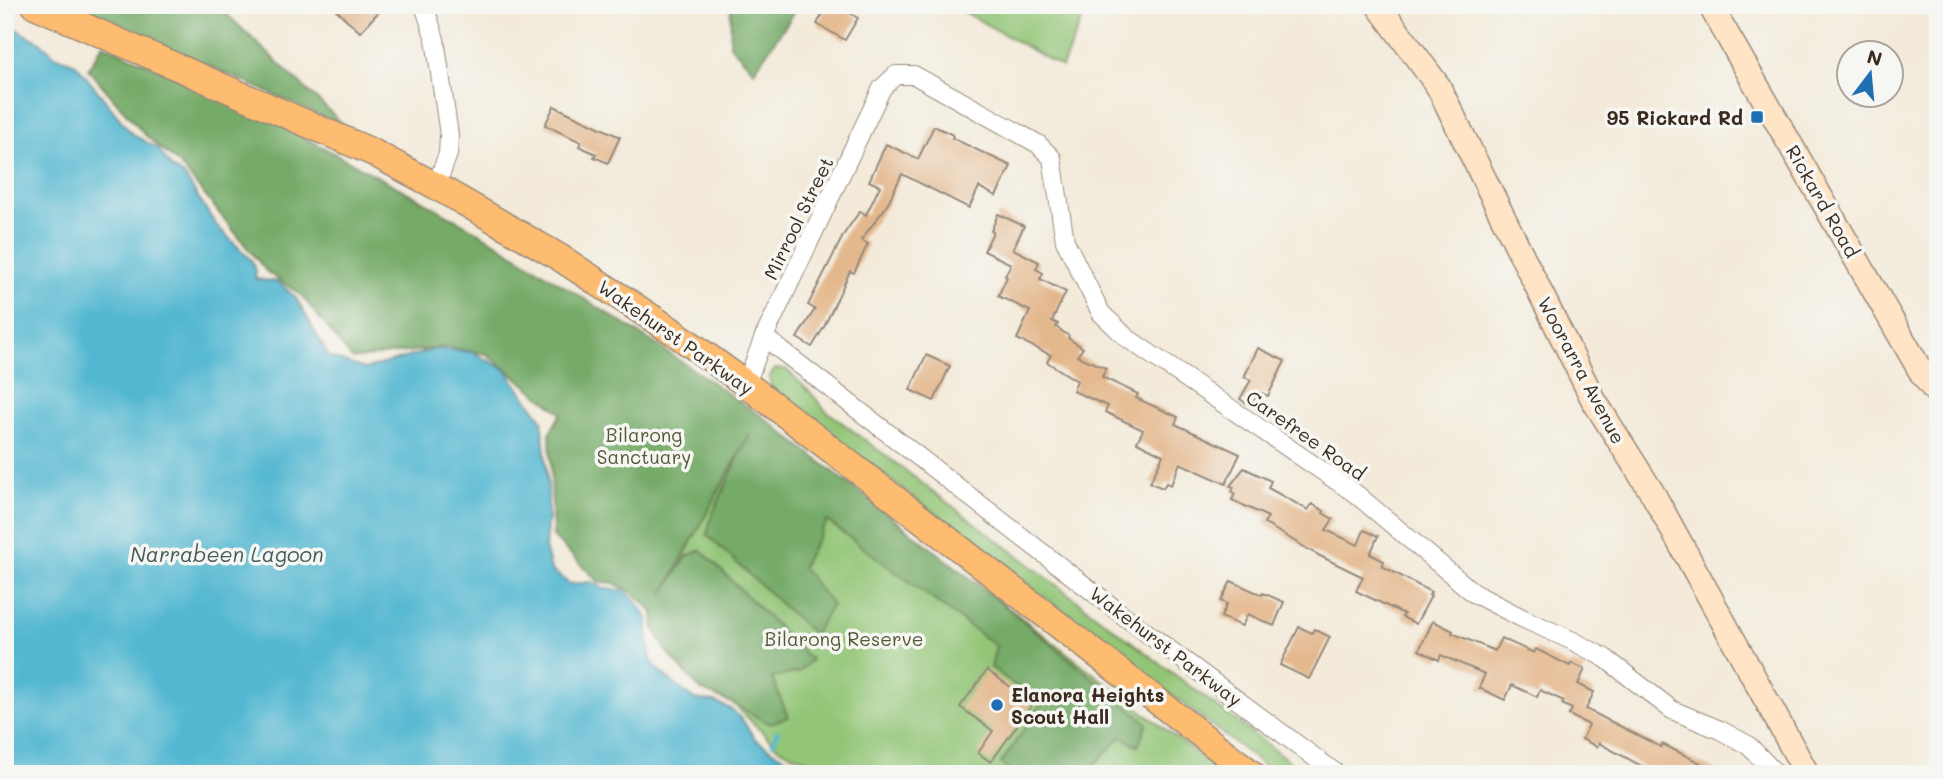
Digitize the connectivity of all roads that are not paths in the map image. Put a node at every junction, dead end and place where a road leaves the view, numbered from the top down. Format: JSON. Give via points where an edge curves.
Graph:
{"nodes":[{"id":1,"x":35,"y":5,"type":"edge"},
{"id":2,"x":424,"y":5,"type":"edge"},
{"id":3,"x":1378,"y":5,"type":"edge"},
{"id":4,"x":1710,"y":5,"type":"edge"},
{"id":5,"x":896,"y":75,"type":"joint"},
{"id":6,"x":436,"y":186,"type":"junction"},
{"id":7,"x":764,"y":337,"type":"junction"},
{"id":8,"x":746,"y":384,"type":"junction"},
{"id":9,"x":1938,"y":394,"type":"edge"},
{"id":10,"x":1252,"y":774,"type":"edge"},
{"id":11,"x":1337,"y":774,"type":"edge"},
{"id":12,"x":1776,"y":774,"type":"edge"},
{"id":13,"x":1807,"y":774,"type":"edge"}],
"edges":[{"from":1,"to":6,"type":"main road","name":"Wakehurst Parkway","via":[[372,152]]},
{"from":2,"to":6,"type":"street","via":[[435,39],[449,135],[448,154]]},
{"from":3,"to":13,"type":"street","name":"Woorarra Avenue","via":[[1437,86],[1593,399],[1653,494]]},
{"from":4,"to":9,"type":"street","name":"Rickard Road"},
{"from":5,"to":7,"type":"street","name":"Mirrool Street","via":[[882,88]]},
{"from":5,"to":12,"type":"street","name":"Carefree Road","via":[[914,75],[1038,144],[1052,158],[1065,241],[1101,313],[1126,338],[1356,494],[1475,594],[1605,658],[1672,710],[1748,745]]},
{"from":6,"to":8,"type":"main road","name":"Wakehurst Parkway","via":[[559,257]]},
{"from":7,"to":8,"type":"street","name":"Mirrool Street"},
{"from":7,"to":11,"type":"street","name":"Wakehurst Parkway"},
{"from":8,"to":10,"type":"main road","name":"Wakehurst Parkway"}]}
